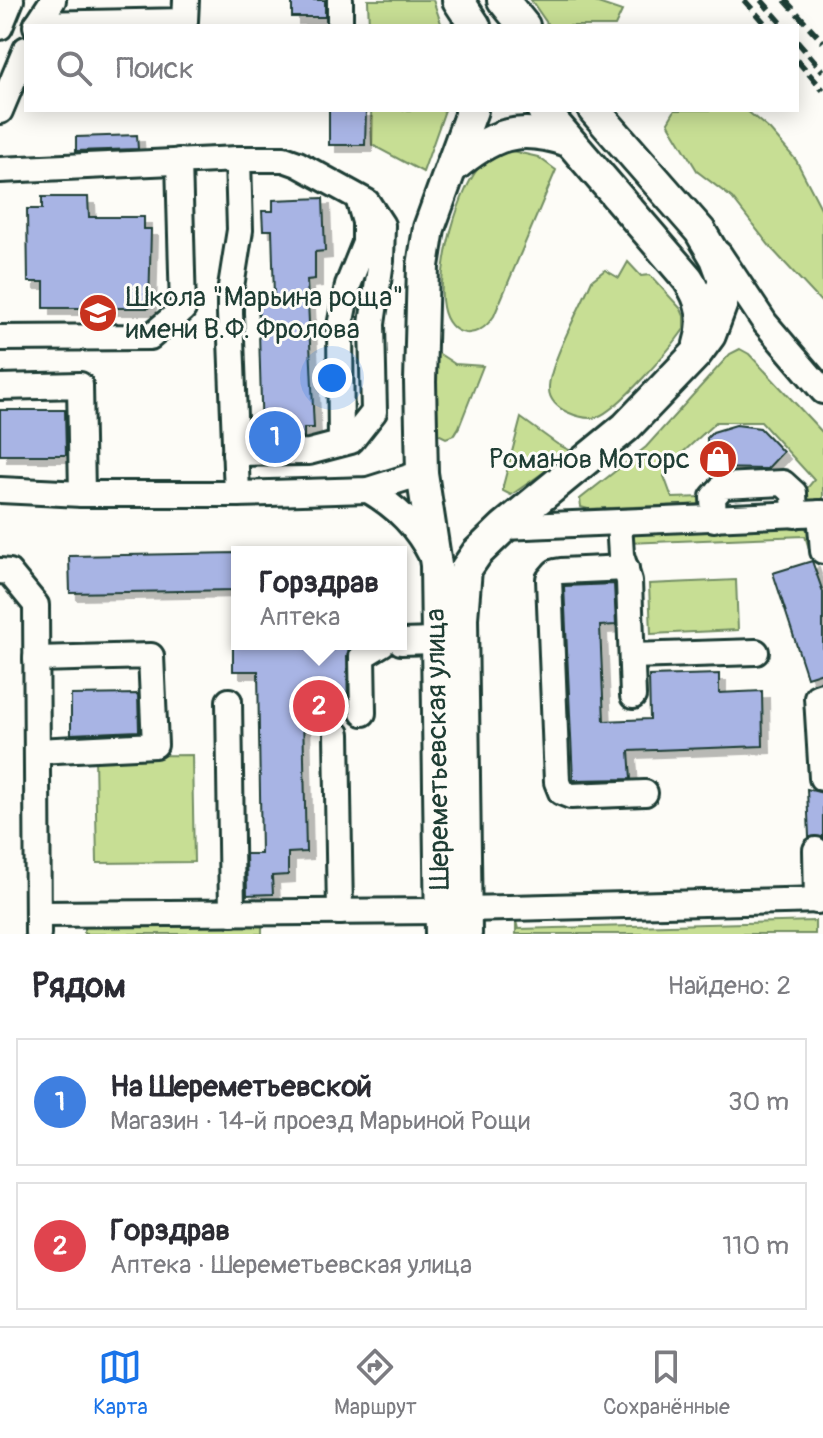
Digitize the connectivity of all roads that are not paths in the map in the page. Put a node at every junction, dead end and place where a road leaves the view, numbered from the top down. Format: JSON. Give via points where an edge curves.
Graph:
{"nodes":[{"id":1,"x":11,"y":0,"type":"edge"},
{"id":2,"x":53,"y":0,"type":"edge"},
{"id":3,"x":186,"y":0,"type":"edge"},
{"id":4,"x":340,"y":0,"type":"edge"},
{"id":5,"x":500,"y":0,"type":"edge"},
{"id":6,"x":37,"y":24,"type":"edge"},
{"id":7,"x":73,"y":24,"type":"edge"},
{"id":8,"x":340,"y":24,"type":"edge"},
{"id":9,"x":500,"y":24,"type":"edge"},
{"id":10,"x":522,"y":24,"type":"edge"},
{"id":11,"x":0,"y":27,"type":"edge"},
{"id":12,"x":24,"y":54,"type":"edge"},
{"id":13,"x":1,"y":107,"type":"edge"},
{"id":14,"x":472,"y":112,"type":"edge"},
{"id":15,"x":545,"y":112,"type":"edge"},
{"id":16,"x":596,"y":112,"type":"edge"},
{"id":17,"x":568,"y":141,"type":"junction"},
{"id":18,"x":238,"y":159,"type":"junction"},
{"id":19,"x":179,"y":161,"type":"junction"},
{"id":20,"x":452,"y":168,"type":"junction"},
{"id":21,"x":0,"y":170,"type":"edge"},
{"id":22,"x":358,"y":196,"type":"junction"},
{"id":23,"x":700,"y":231,"type":"junction"},
{"id":24,"x":670,"y":256,"type":"junction"},
{"id":25,"x":723,"y":298,"type":"junction"},
{"id":26,"x":765,"y":323,"type":"junction"},
{"id":27,"x":0,"y":338,"type":"edge"},
{"id":28,"x":696,"y":354,"type":"junction"},
{"id":29,"x":0,"y":387,"type":"edge"},
{"id":30,"x":823,"y":391,"type":"edge"},
{"id":31,"x":341,"y":443,"type":"junction"},
{"id":32,"x":235,"y":453,"type":"junction"},
{"id":33,"x":422,"y":473,"type":"junction"},
{"id":34,"x":0,"y":490,"type":"edge"},
{"id":35,"x":368,"y":490,"type":"junction"},
{"id":36,"x":82,"y":494,"type":"junction"},
{"id":37,"x":237,"y":494,"type":"junction"},
{"id":38,"x":822,"y":513,"type":"edge"},
{"id":39,"x":619,"y":523,"type":"junction"},
{"id":40,"x":504,"y":527,"type":"junction"},
{"id":41,"x":823,"y":551,"type":"edge"},
{"id":42,"x":436,"y":565,"type":"junction"},
{"id":43,"x":626,"y":568,"type":"junction"},
{"id":44,"x":0,"y":571,"type":"edge"},
{"id":45,"x":435,"y":641,"type":"junction"},
{"id":46,"x":407,"y":642,"type":"edge"},
{"id":47,"x":372,"y":650,"type":"edge"},
{"id":48,"x":756,"y":652,"type":"dead end"},
{"id":49,"x":632,"y":656,"type":"junction"},
{"id":50,"x":36,"y":659,"type":"junction"},
{"id":51,"x":823,"y":695,"type":"edge"},
{"id":52,"x":633,"y":696,"type":"dead end"},
{"id":53,"x":229,"y":701,"type":"dead end"},
{"id":54,"x":363,"y":713,"type":"dead end"},
{"id":55,"x":337,"y":734,"type":"dead end"},
{"id":56,"x":37,"y":751,"type":"junction"},
{"id":57,"x":822,"y":778,"type":"edge"},
{"id":58,"x":645,"y":793,"type":"dead end"},
{"id":59,"x":816,"y":850,"type":"dead end"},
{"id":60,"x":820,"y":900,"type":"edge"},
{"id":61,"x":340,"y":912,"type":"junction"},
{"id":62,"x":232,"y":913,"type":"junction"},
{"id":63,"x":453,"y":922,"type":"edge"},
{"id":64,"x":38,"y":924,"type":"edge"}],
"edges":[{"from":1,"to":11,"type":"street"},
{"from":2,"to":6,"type":"street"},
{"from":3,"to":7,"type":"street","via":[[185,21]]},
{"from":4,"to":8,"type":"street"},
{"from":5,"to":9,"type":"main road"},
{"from":5,"to":10,"type":"main road"},
{"from":12,"to":13,"type":"street"},
{"from":14,"to":20,"type":"main road","name":"Шереметьевская улица"},
{"from":15,"to":17,"type":"main road"},
{"from":16,"to":23,"type":"main road"},
{"from":17,"to":20,"type":"main road","via":[[537,132],[511,133],[492,139]]},
{"from":17,"to":24,"type":"main road"},
{"from":18,"to":19,"type":"street"},
{"from":18,"to":22,"type":"street","via":[[284,159]]},
{"from":18,"to":32,"type":"street","via":[[240,230],[230,303]]},
{"from":19,"to":21,"type":"street"},
{"from":19,"to":27,"type":"street","via":[[183,309],[150,337]]},
{"from":20,"to":33,"type":"main road","name":"Шереметьевская улица","via":[[425,247],[419,340]]},
{"from":22,"to":31,"type":"street","via":[[365,243],[348,285],[340,326]]},
{"from":22,"to":31,"type":"street","via":[[382,225],[372,324],[374,412],[351,441]]},
{"from":23,"to":25,"type":"main road","via":[[720,268]]},
{"from":23,"to":26,"type":"street"},
{"from":24,"to":25,"type":"street"},
{"from":24,"to":28,"type":"main road","via":[[703,308]]},
{"from":25,"to":26,"type":"street"},
{"from":25,"to":28,"type":"main road","via":[[710,335]]},
{"from":26,"to":30,"type":"street"},
{"from":28,"to":40,"type":"main road","via":[[621,432]]},
{"from":29,"to":36,"type":"street","via":[[80,385]]},
{"from":31,"to":32,"type":"street","via":[[309,452]]},
{"from":32,"to":37,"type":"street"},
{"from":33,"to":35,"type":"street"},
{"from":33,"to":42,"type":"main road","name":"Шереметьевская улица"},
{"from":34,"to":36,"type":"street"},
{"from":35,"to":37,"type":"street"},
{"from":35,"to":42,"type":"street","via":[[413,525]]},
{"from":36,"to":37,"type":"street"},
{"from":38,"to":39,"type":"street"},
{"from":38,"to":41,"type":"street"},
{"from":39,"to":40,"type":"street"},
{"from":39,"to":43,"type":"street"},
{"from":40,"to":63,"type":"main road","name":"Шереметьевская улица","via":[[466,569]]},
{"from":42,"to":45,"type":"main road","name":"Шереметьевская улица"},
{"from":43,"to":49,"type":"street"},
{"from":43,"to":58,"type":"street","via":[[561,571],[549,579],[557,782],[566,795]]},
{"from":44,"to":50,"type":"street","via":[[9,572],[36,605]]},
{"from":45,"to":46,"type":"street"},
{"from":45,"to":63,"type":"main road","name":"Шереметьевская улица"},
{"from":47,"to":54,"type":"street","via":[[362,656]]},
{"from":48,"to":49,"type":"street"},
{"from":49,"to":52,"type":"street"},
{"from":50,"to":56,"type":"street"},
{"from":50,"to":56,"type":"street","via":[[151,656],[155,745]]},
{"from":51,"to":57,"type":"street","via":[[817,697]]},
{"from":53,"to":62,"type":"street"},
{"from":55,"to":61,"type":"street"},
{"from":56,"to":64,"type":"street"},
{"from":59,"to":60,"type":"street"},
{"from":60,"to":63,"type":"street"},
{"from":61,"to":62,"type":"street"},
{"from":61,"to":63,"type":"street"},
{"from":62,"to":64,"type":"street"}]}
